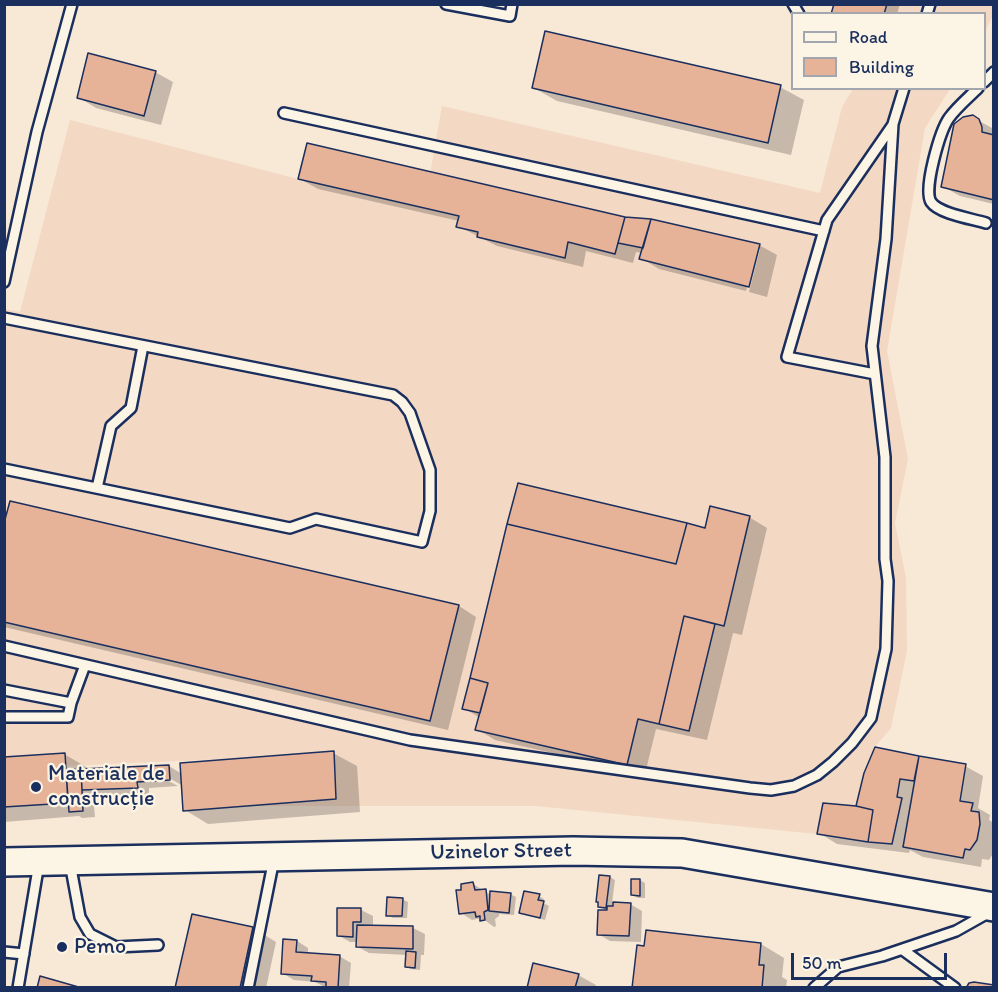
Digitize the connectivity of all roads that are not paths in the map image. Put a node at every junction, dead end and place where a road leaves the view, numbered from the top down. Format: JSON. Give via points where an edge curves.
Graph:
{"nodes":[{"id":1,"x":72,"y":4,"type":"edge"},
{"id":2,"x":446,"y":4,"type":"edge"},
{"id":3,"x":512,"y":4,"type":"edge"},
{"id":4,"x":903,"y":90,"type":"edge"},
{"id":5,"x":976,"y":90,"type":"edge"},
{"id":6,"x":284,"y":113,"type":"dead end"},
{"id":7,"x":893,"y":124,"type":"junction"},
{"id":8,"x":986,"y":223,"type":"dead end"},
{"id":9,"x":824,"y":231,"type":"junction"},
{"id":10,"x":4,"y":282,"type":"edge"},
{"id":11,"x":4,"y":318,"type":"edge"},
{"id":12,"x":143,"y":346,"type":"junction"},
{"id":13,"x":875,"y":374,"type":"junction"},
{"id":14,"x":4,"y":469,"type":"edge"},
{"id":15,"x":97,"y":488,"type":"junction"},
{"id":16,"x":4,"y":646,"type":"edge"},
{"id":17,"x":85,"y":664,"type":"junction"},
{"id":18,"x":5,"y":690,"type":"edge"},
{"id":19,"x":4,"y":695,"type":"edge"},
{"id":20,"x":71,"y":703,"type":"junction"},
{"id":21,"x":4,"y":717,"type":"edge"},
{"id":22,"x":275,"y":857,"type":"junction"},
{"id":23,"x":69,"y":860,"type":"junction"},
{"id":24,"x":39,"y":861,"type":"junction"},
{"id":25,"x":4,"y":862,"type":"edge"},
{"id":26,"x":993,"y":909,"type":"edge"},
{"id":27,"x":158,"y":945,"type":"dead end"},
{"id":28,"x":903,"y":950,"type":"junction"},
{"id":29,"x":4,"y":952,"type":"edge"},
{"id":30,"x":24,"y":954,"type":"junction"},
{"id":31,"x":18,"y":987,"type":"edge"},
{"id":32,"x":248,"y":987,"type":"edge"},
{"id":33,"x":814,"y":987,"type":"edge"},
{"id":34,"x":955,"y":987,"type":"edge"}],
"edges":[{"from":1,"to":10,"type":"lane","via":[[37,132]]},
{"from":2,"to":3,"type":"lane","via":[[510,16]]},
{"from":4,"to":7,"type":"lane"},
{"from":5,"to":8,"type":"lane","via":[[947,121],[928,193],[939,209]]},
{"from":6,"to":9,"type":"lane"},
{"from":7,"to":9,"type":"lane","via":[[827,220]]},
{"from":7,"to":13,"type":"lane","via":[[886,239],[872,346]]},
{"from":9,"to":13,"type":"lane","via":[[787,357]]},
{"from":11,"to":12,"type":"lane"},
{"from":12,"to":15,"type":"lane","via":[[131,408],[111,426]]},
{"from":12,"to":15,"type":"lane","via":[[393,395],[410,413],[430,470],[430,511],[422,542],[316,519],[290,528]]},
{"from":13,"to":17,"type":"lane","via":[[885,457],[886,649],[871,718],[833,762],[794,786],[750,788],[410,740]]},
{"from":14,"to":15,"type":"lane"},
{"from":16,"to":17,"type":"lane"},
{"from":17,"to":20,"type":"lane"},
{"from":18,"to":19,"type":"lane"},
{"from":18,"to":20,"type":"lane"},
{"from":20,"to":21,"type":"lane","via":[[68,717]]},
{"from":22,"to":23,"type":"main road","name":"Uzinelor Street"},
{"from":22,"to":26,"type":"main road","name":"Uzinelor Street","via":[[573,851],[682,853]]},
{"from":22,"to":32,"type":"lane"},
{"from":23,"to":24,"type":"main road","name":"Uzinelor Street"},
{"from":23,"to":27,"type":"lane","via":[[80,917],[90,934],[116,947]]},
{"from":24,"to":25,"type":"main road","name":"Uzinelor Street"},
{"from":24,"to":30,"type":"lane"},
{"from":26,"to":28,"type":"lane","via":[[956,932]]},
{"from":28,"to":33,"type":"lane","via":[[838,967]]},
{"from":28,"to":34,"type":"lane"},
{"from":29,"to":30,"type":"lane"},
{"from":30,"to":31,"type":"lane"}]}
